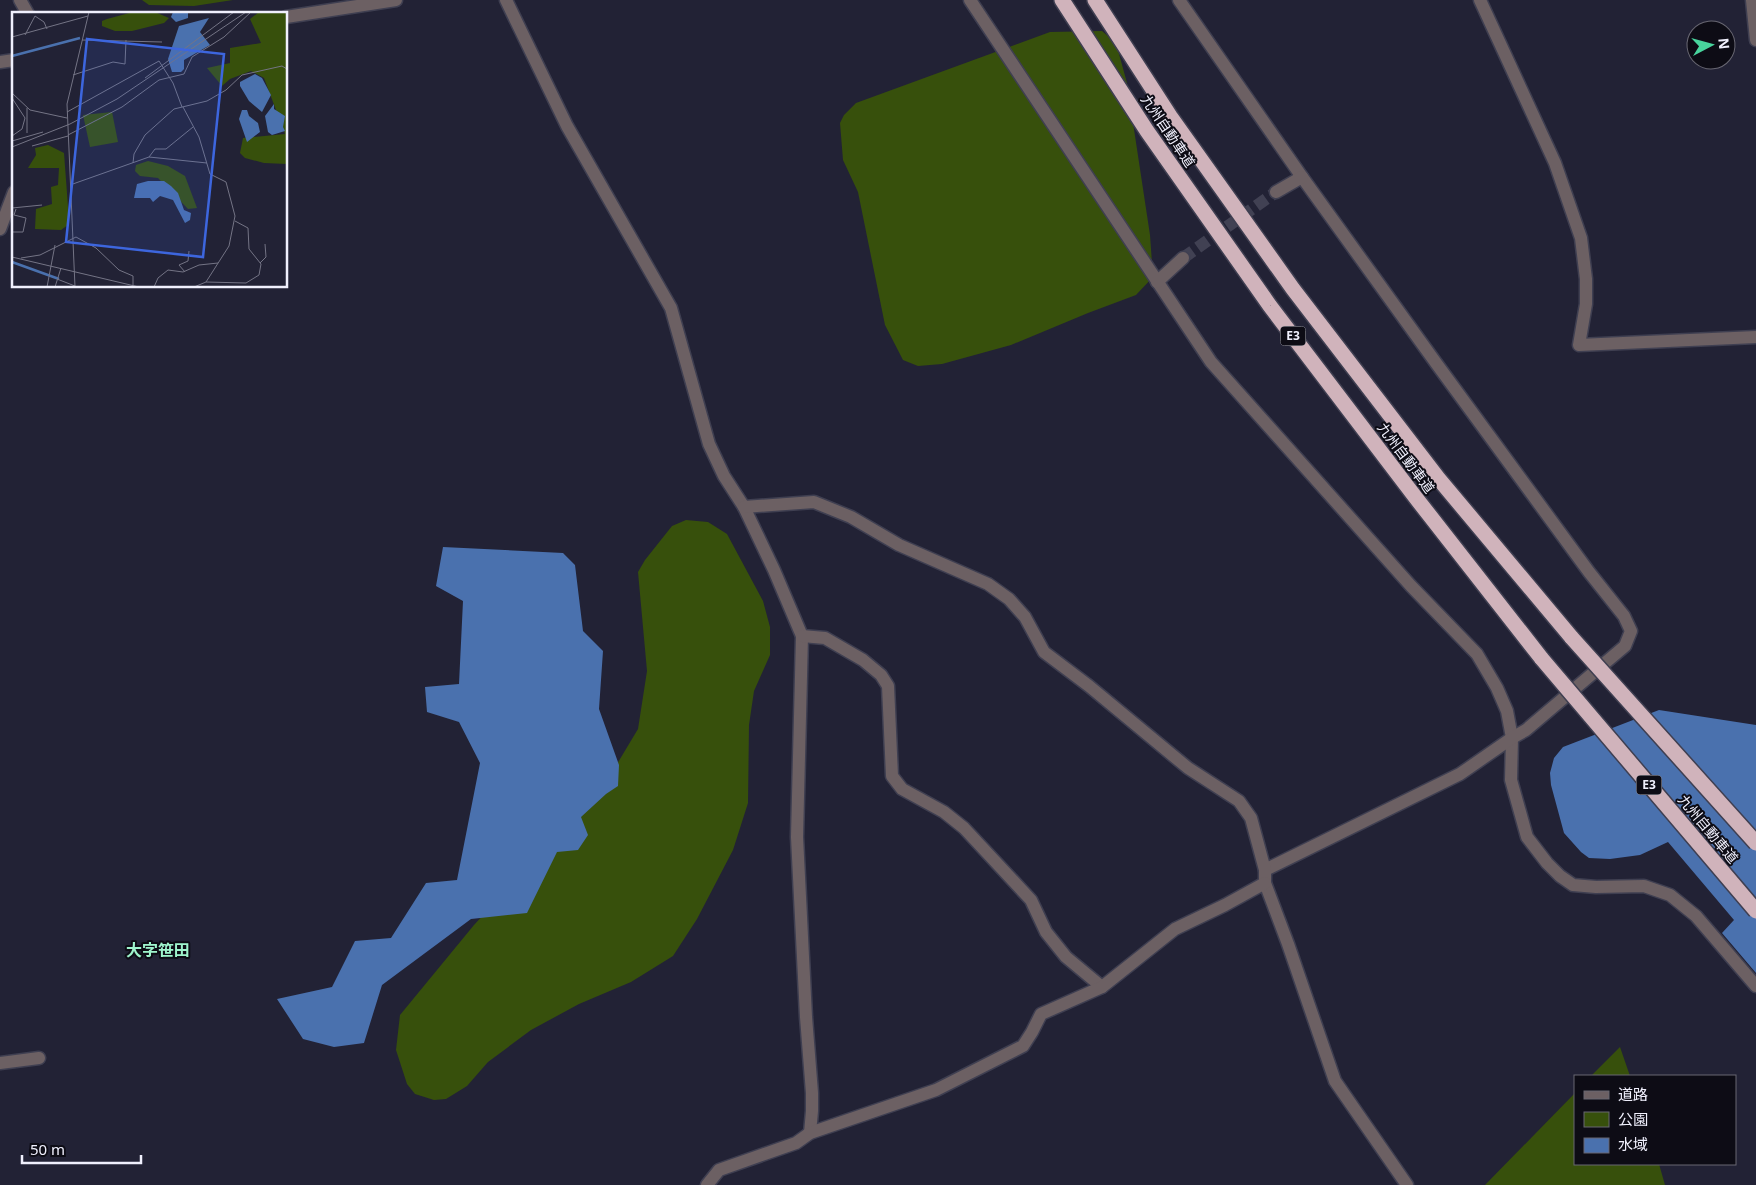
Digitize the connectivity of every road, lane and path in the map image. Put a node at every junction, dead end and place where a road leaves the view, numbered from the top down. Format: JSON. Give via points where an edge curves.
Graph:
{"nodes":[{"id":1,"x":20,"y":0,"type":"edge"},
{"id":2,"x":396,"y":0,"type":"edge"},
{"id":3,"x":506,"y":0,"type":"edge"},
{"id":4,"x":970,"y":0,"type":"edge"},
{"id":5,"x":1062,"y":0,"type":"edge"},
{"id":6,"x":1095,"y":0,"type":"edge"},
{"id":7,"x":1179,"y":0,"type":"edge"},
{"id":8,"x":1480,"y":0,"type":"edge"},
{"id":9,"x":1752,"y":0,"type":"edge"},
{"id":10,"x":27,"y":12,"type":"edge"},
{"id":11,"x":288,"y":17,"type":"edge"},
{"id":12,"x":1756,"y":40,"type":"edge"},
{"id":13,"x":1302,"y":176,"type":"junction"},
{"id":14,"x":1276,"y":192,"type":"tunnel mouth"},
{"id":15,"x":12,"y":197,"type":"edge"},
{"id":16,"x":0,"y":228,"type":"edge"},
{"id":17,"x":1183,"y":258,"type":"tunnel mouth"},
{"id":18,"x":1157,"y":282,"type":"junction"},
{"id":19,"x":1756,"y":337,"type":"edge"},
{"id":20,"x":744,"y":507,"type":"junction"},
{"id":21,"x":802,"y":636,"type":"junction"},
{"id":22,"x":1512,"y":738,"type":"junction"},
{"id":23,"x":1756,"y":842,"type":"edge"},
{"id":24,"x":1265,"y":870,"type":"junction"},
{"id":25,"x":1265,"y":883,"type":"junction"},
{"id":26,"x":1756,"y":911,"type":"edge"},
{"id":27,"x":1756,"y":986,"type":"edge"},
{"id":28,"x":1102,"y":987,"type":"junction"},
{"id":29,"x":39,"y":1058,"type":"dead end"},
{"id":30,"x":0,"y":1064,"type":"edge"},
{"id":31,"x":810,"y":1133,"type":"junction"},
{"id":32,"x":707,"y":1185,"type":"edge"},
{"id":33,"x":1407,"y":1185,"type":"edge"}],
"edges":[{"from":1,"to":10,"type":"street"},
{"from":2,"to":11,"type":"street"},
{"from":3,"to":20,"type":"street","via":[[567,126],[670,308],[709,444]]},
{"from":4,"to":18,"type":"street"},
{"from":5,"to":26,"type":"highway","name":"九州自動車道","number":"E3","bridge":true,"via":[[1147,131],[1270,306],[1416,498],[1542,658]]},
{"from":6,"to":23,"type":"highway","name":"九州自動車道","number":"E3","bridge":true,"via":[[1170,116],[1293,289],[1438,478],[1572,638]]},
{"from":7,"to":13,"type":"street"},
{"from":8,"to":19,"type":"street","via":[[1555,163],[1581,238],[1586,304],[1578,345]]},
{"from":9,"to":12,"type":"street"},
{"from":13,"to":14,"type":"street"},
{"from":13,"to":22,"type":"street","via":[[1624,616],[1631,631],[1625,646],[1526,730]]},
{"from":15,"to":16,"type":"street"},
{"from":17,"to":18,"type":"street"},
{"from":18,"to":22,"type":"street","via":[[1211,362],[1405,579],[1477,654],[1498,688]]},
{"from":20,"to":21,"type":"street"},
{"from":20,"to":24,"type":"street","via":[[814,502],[988,584],[1025,617],[1044,652],[1188,768],[1239,801],[1251,818]]},
{"from":21,"to":28,"type":"street","via":[[825,638],[881,674],[888,686],[892,776],[902,788],[944,812],[964,828],[1031,900],[1046,932],[1066,957]]},
{"from":21,"to":31,"type":"street","via":[[797,837],[812,1093]]},
{"from":22,"to":24,"type":"street","via":[[1460,774]]},
{"from":22,"to":27,"type":"street","via":[[1511,780],[1527,837],[1560,876],[1573,885],[1644,886],[1670,895],[1696,916]]},
{"from":24,"to":25,"type":"street"},
{"from":25,"to":28,"type":"street","via":[[1175,929]]},
{"from":25,"to":33,"type":"street","via":[[1335,1081]]},
{"from":28,"to":31,"type":"street","via":[[1040,1014],[1023,1046],[936,1090]]},
{"from":29,"to":30,"type":"street"},
{"from":31,"to":32,"type":"street","via":[[796,1142],[719,1170]]}]}
